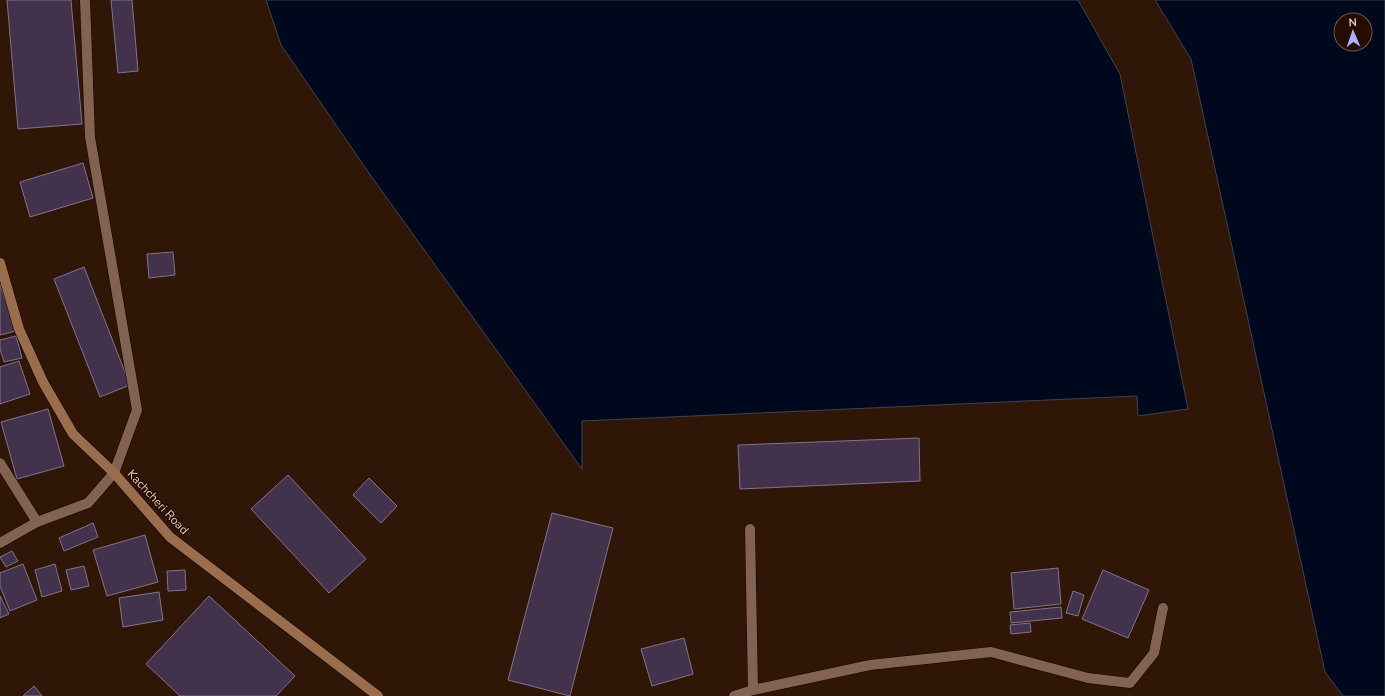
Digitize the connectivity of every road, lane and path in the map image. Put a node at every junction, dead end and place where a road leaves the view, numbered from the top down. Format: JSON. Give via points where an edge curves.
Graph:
{"nodes":[{"id":1,"x":85,"y":0,"type":"edge"},
{"id":2,"x":0,"y":263,"type":"edge"},
{"id":3,"x":0,"y":463,"type":"edge"},
{"id":4,"x":114,"y":474,"type":"junction"},
{"id":5,"x":37,"y":522,"type":"junction"},
{"id":6,"x":750,"y":529,"type":"dead end"},
{"id":7,"x":0,"y":543,"type":"edge"},
{"id":8,"x":1163,"y":608,"type":"dead end"},
{"id":9,"x":753,"y":690,"type":"junction"},
{"id":10,"x":378,"y":696,"type":"edge"},
{"id":11,"x":734,"y":696,"type":"edge"}],
"edges":[{"from":1,"to":4,"type":"street","via":[[90,137],[137,410]]},
{"from":2,"to":4,"type":"street","name":"Kachcheri Road","via":[[19,329],[43,382],[73,434]]},
{"from":3,"to":5,"type":"street"},
{"from":4,"to":5,"type":"street","via":[[88,503]]},
{"from":4,"to":10,"type":"street","name":"Kachcheri Road","via":[[170,537]]},
{"from":5,"to":7,"type":"street"},
{"from":6,"to":9,"type":"street"},
{"from":8,"to":9,"type":"street","via":[[1154,653],[1130,683],[1088,678],[991,652],[870,665]]},
{"from":9,"to":11,"type":"street"}]}
